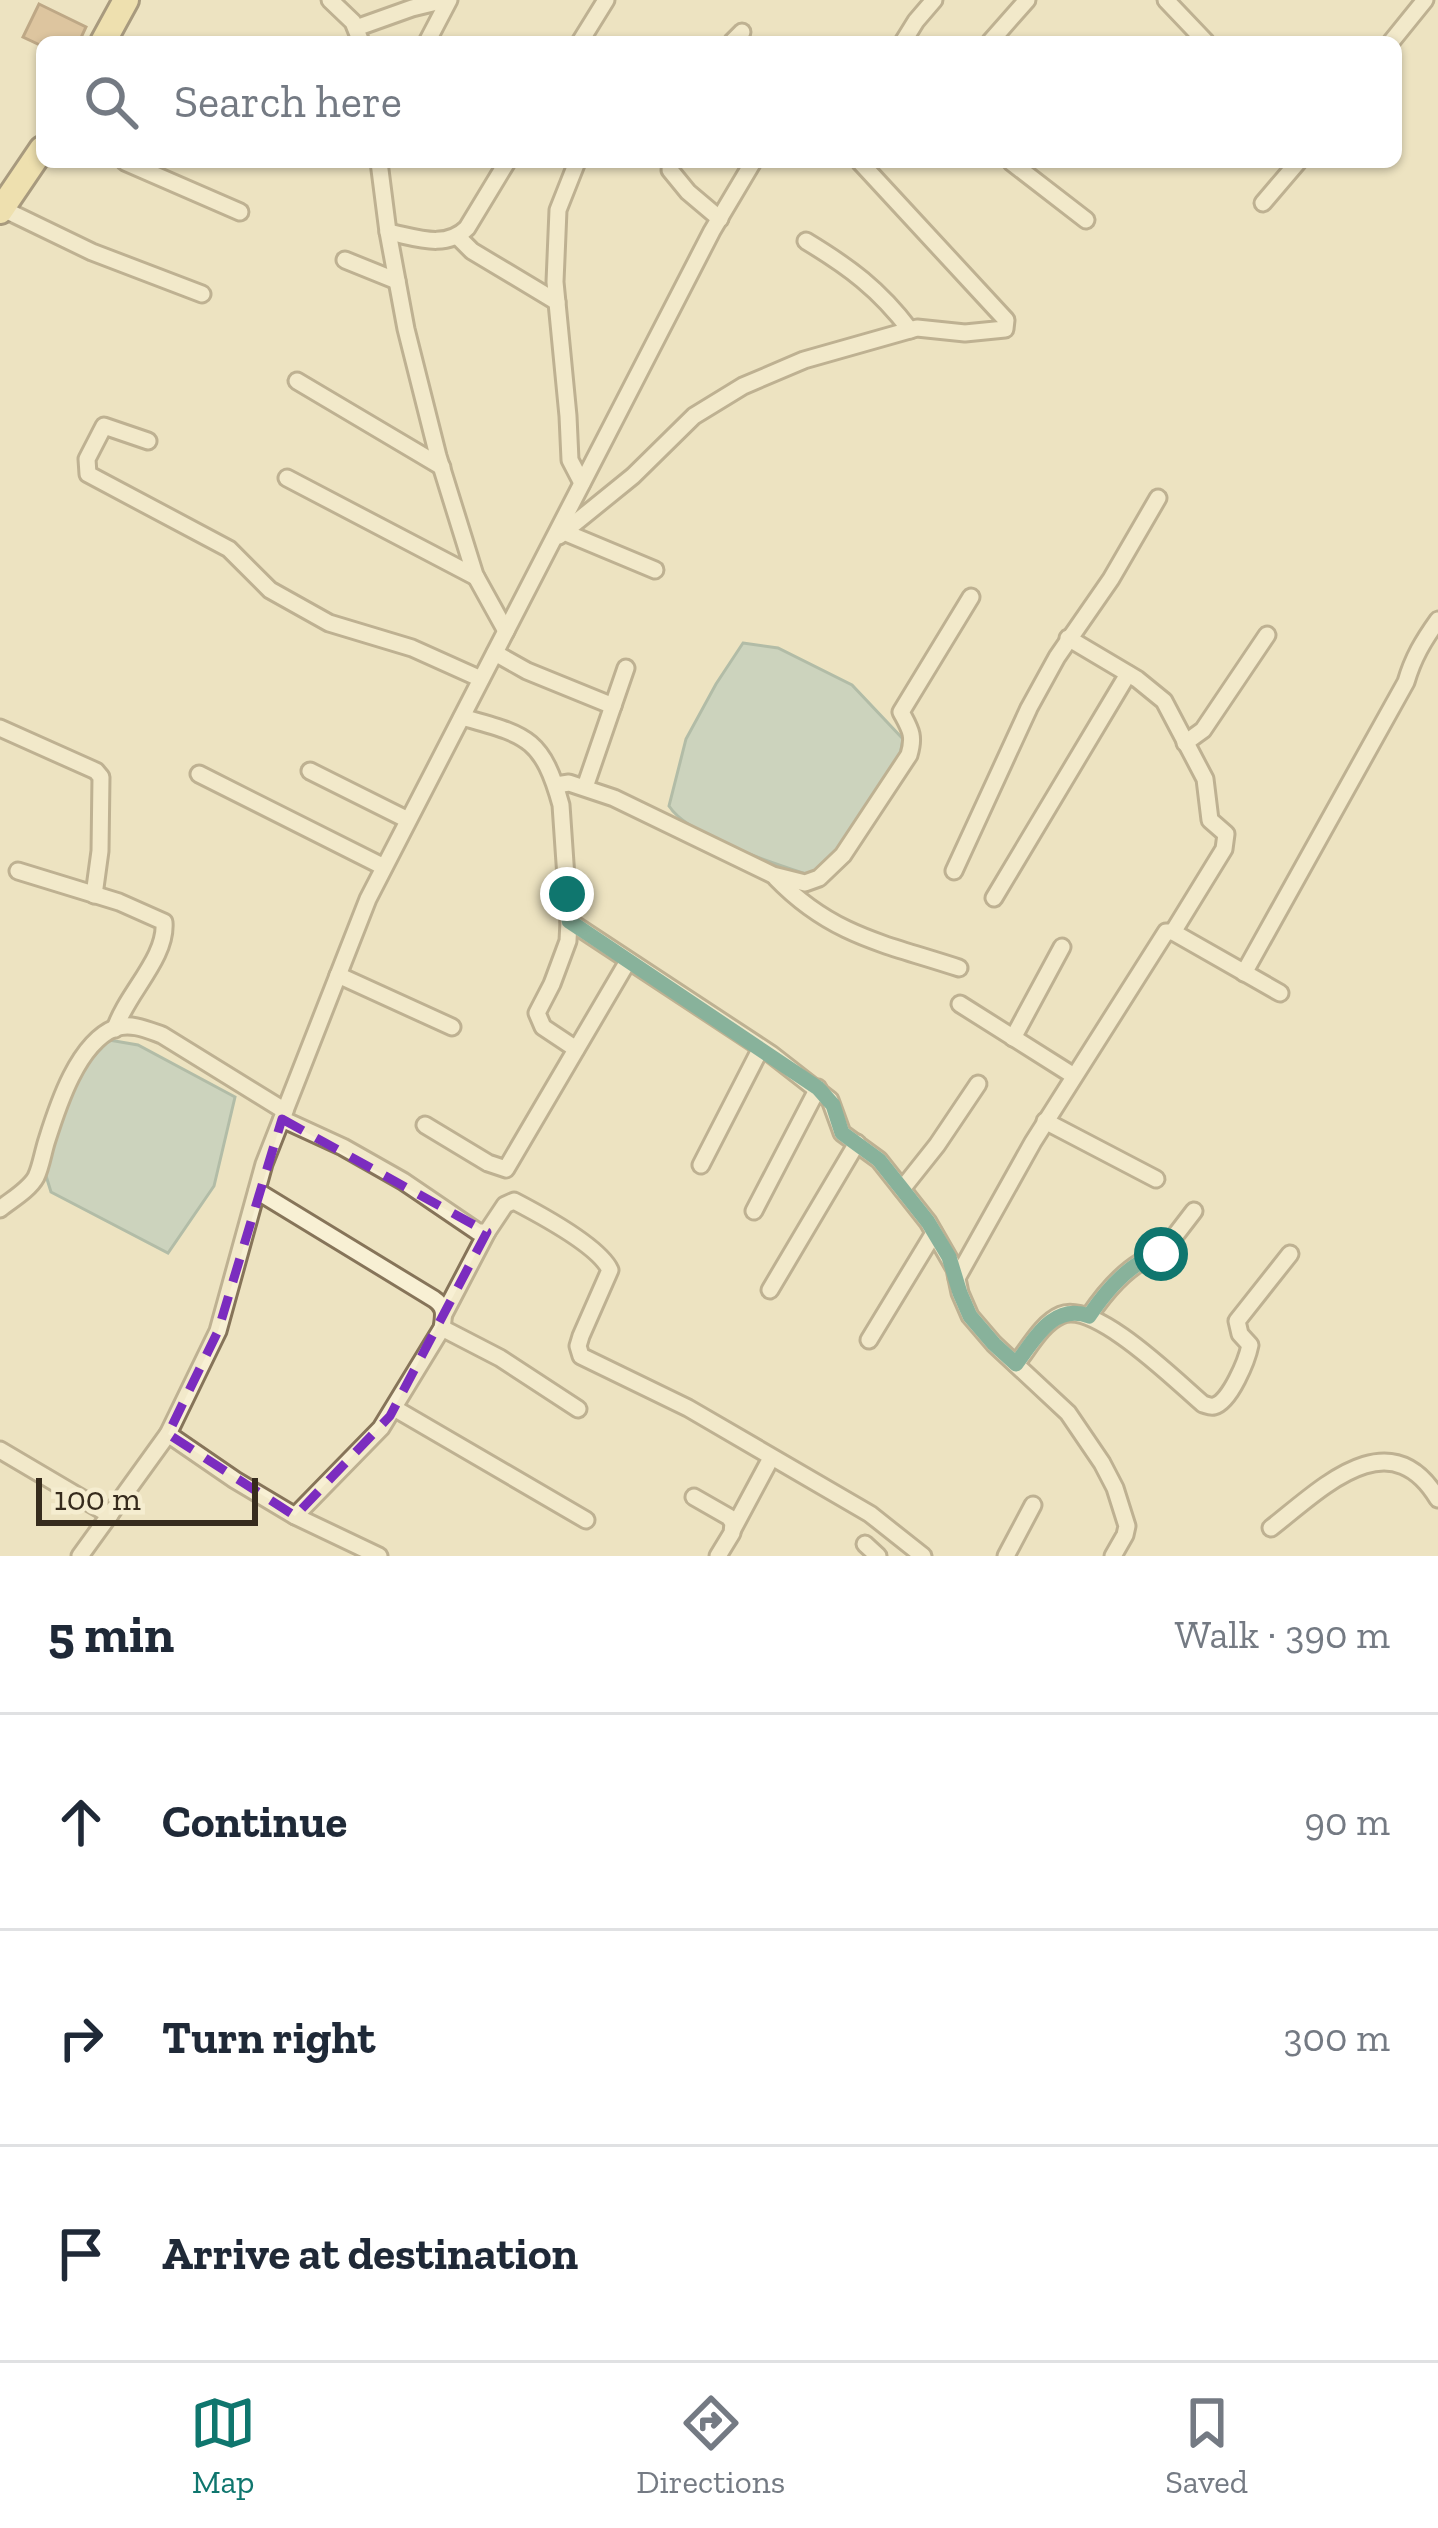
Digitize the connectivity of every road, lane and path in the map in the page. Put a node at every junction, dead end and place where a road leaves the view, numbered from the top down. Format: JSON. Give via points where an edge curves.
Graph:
{"nodes":[{"id":1,"x":330,"y":0,"type":"edge"},
{"id":2,"x":447,"y":0,"type":"edge"},
{"id":3,"x":606,"y":0,"type":"edge"},
{"id":4,"x":934,"y":0,"type":"edge"},
{"id":5,"x":1027,"y":0,"type":"edge"},
{"id":6,"x":1166,"y":0,"type":"edge"},
{"id":7,"x":1425,"y":0,"type":"edge"},
{"id":8,"x":122,"y":1,"type":"edge"},
{"id":9,"x":358,"y":35,"type":"edge"},
{"id":10,"x":107,"y":36,"type":"edge"},
{"id":11,"x":430,"y":36,"type":"edge"},
{"id":12,"x":584,"y":36,"type":"edge"},
{"id":13,"x":907,"y":36,"type":"edge"},
{"id":14,"x":995,"y":36,"type":"edge"},
{"id":15,"x":1200,"y":36,"type":"edge"},
{"id":16,"x":1396,"y":36,"type":"edge"},
{"id":17,"x":36,"y":158,"type":"edge"},
{"id":18,"x":139,"y":168,"type":"edge"},
{"id":19,"x":380,"y":168,"type":"edge"},
{"id":20,"x":503,"y":168,"type":"edge"},
{"id":21,"x":575,"y":168,"type":"edge"},
{"id":22,"x":670,"y":168,"type":"edge"},
{"id":23,"x":750,"y":168,"type":"edge"},
{"id":24,"x":866,"y":168,"type":"edge"},
{"id":25,"x":1019,"y":168,"type":"edge"},
{"id":26,"x":1293,"y":168,"type":"edge"},
{"id":27,"x":1262,"y":203,"type":"dead end"},
{"id":28,"x":1,"y":209,"type":"edge"},
{"id":29,"x":240,"y":212,"type":"dead end"},
{"id":30,"x":720,"y":219,"type":"junction"},
{"id":31,"x":1086,"y":220,"type":"dead end"},
{"id":32,"x":388,"y":232,"type":"junction"},
{"id":33,"x":458,"y":237,"type":"junction"},
{"id":34,"x":806,"y":241,"type":"dead end"},
{"id":35,"x":345,"y":260,"type":"dead end"},
{"id":36,"x":397,"y":280,"type":"junction"},
{"id":37,"x":202,"y":294,"type":"dead end"},
{"id":38,"x":556,"y":302,"type":"junction"},
{"id":39,"x":910,"y":330,"type":"junction"},
{"id":40,"x":296,"y":381,"type":"dead end"},
{"id":41,"x":148,"y":441,"type":"dead end"},
{"id":42,"x":442,"y":467,"type":"junction"},
{"id":43,"x":287,"y":478,"type":"dead end"},
{"id":44,"x":582,"y":483,"type":"junction"},
{"id":45,"x":1158,"y":498,"type":"dead end"},
{"id":46,"x":558,"y":537,"type":"junction"},
{"id":47,"x":655,"y":570,"type":"dead end"},
{"id":48,"x":476,"y":577,"type":"junction"},
{"id":49,"x":971,"y":597,"type":"dead end"},
{"id":50,"x":1438,"y":620,"type":"edge"},
{"id":51,"x":506,"y":631,"type":"junction"},
{"id":52,"x":1267,"y":635,"type":"dead end"},
{"id":53,"x":1068,"y":638,"type":"junction"},
{"id":54,"x":494,"y":653,"type":"junction"},
{"id":55,"x":626,"y":668,"type":"dead end"},
{"id":56,"x":1128,"y":674,"type":"junction"},
{"id":57,"x":481,"y":679,"type":"junction"},
{"id":58,"x":613,"y":706,"type":"junction"},
{"id":59,"x":462,"y":716,"type":"junction"},
{"id":60,"x":0,"y":728,"type":"edge"},
{"id":61,"x":1185,"y":742,"type":"junction"},
{"id":62,"x":310,"y":770,"type":"dead end"},
{"id":63,"x":199,"y":774,"type":"dead end"},
{"id":64,"x":556,"y":785,"type":"junction"},
{"id":65,"x":585,"y":787,"type":"junction"},
{"id":66,"x":408,"y":820,"type":"junction"},
{"id":67,"x":384,"y":867,"type":"junction"},
{"id":68,"x":18,"y":871,"type":"dead end"},
{"id":69,"x":954,"y":872,"type":"dead end"},
{"id":70,"x":773,"y":875,"type":"junction"},
{"id":71,"x":94,"y":895,"type":"junction"},
{"id":72,"x":994,"y":898,"type":"dead end"},
{"id":73,"x":569,"y":921,"type":"junction"},
{"id":74,"x":1173,"y":932,"type":"junction"},
{"id":75,"x":1062,"y":947,"type":"dead end"},
{"id":76,"x":628,"y":962,"type":"junction"},
{"id":77,"x":959,"y":968,"type":"dead end"},
{"id":78,"x":1244,"y":973,"type":"junction"},
{"id":79,"x":338,"y":975,"type":"junction"},
{"id":80,"x":1280,"y":993,"type":"dead end"},
{"id":81,"x":960,"y":1004,"type":"dead end"},
{"id":82,"x":452,"y":1027,"type":"dead end"},
{"id":83,"x":115,"y":1028,"type":"junction"},
{"id":84,"x":1013,"y":1038,"type":"junction"},
{"id":85,"x":761,"y":1048,"type":"junction"},
{"id":86,"x":576,"y":1049,"type":"junction"},
{"id":87,"x":1074,"y":1076,"type":"junction"},
{"id":88,"x":978,"y":1084,"type":"dead end"},
{"id":89,"x":818,"y":1088,"type":"junction"},
{"id":90,"x":284,"y":1115,"type":"junction"},
{"id":91,"x":1046,"y":1121,"type":"junction"},
{"id":92,"x":425,"y":1125,"type":"dead end"},
{"id":93,"x":857,"y":1143,"type":"junction"},
{"id":94,"x":701,"y":1165,"type":"dead end"},
{"id":95,"x":1156,"y":1180,"type":"dead end"},
{"id":96,"x":902,"y":1189,"type":"junction"},
{"id":97,"x":257,"y":1191,"type":"junction"},
{"id":98,"x":0,"y":1209,"type":"edge"},
{"id":99,"x":754,"y":1211,"type":"dead end"},
{"id":100,"x":1194,"y":1211,"type":"dead end"},
{"id":101,"x":487,"y":1232,"type":"junction"},
{"id":102,"x":934,"y":1233,"type":"junction"},
{"id":103,"x":1290,"y":1254,"type":"dead end"},
{"id":104,"x":957,"y":1278,"type":"junction"},
{"id":105,"x":770,"y":1290,"type":"dead end"},
{"id":106,"x":1089,"y":1316,"type":"junction"},
{"id":107,"x":443,"y":1321,"type":"junction"},
{"id":108,"x":869,"y":1340,"type":"dead end"},
{"id":109,"x":1016,"y":1364,"type":"junction"},
{"id":110,"x":394,"y":1408,"type":"junction"},
{"id":111,"x":578,"y":1408,"type":"dead end"},
{"id":112,"x":168,"y":1434,"type":"junction"},
{"id":113,"x":0,"y":1450,"type":"edge"},
{"id":114,"x":771,"y":1458,"type":"junction"},
{"id":115,"x":694,"y":1497,"type":"dead end"},
{"id":116,"x":1438,"y":1498,"type":"edge"},
{"id":117,"x":1034,"y":1505,"type":"dead end"},
{"id":118,"x":110,"y":1515,"type":"junction"},
{"id":119,"x":295,"y":1516,"type":"junction"},
{"id":120,"x":586,"y":1520,"type":"dead end"},
{"id":121,"x":733,"y":1528,"type":"junction"},
{"id":122,"x":1271,"y":1528,"type":"dead end"},
{"id":123,"x":80,"y":1556,"type":"edge"},
{"id":124,"x":379,"y":1556,"type":"edge"},
{"id":125,"x":718,"y":1556,"type":"edge"},
{"id":126,"x":923,"y":1556,"type":"edge"},
{"id":127,"x":1006,"y":1556,"type":"edge"},
{"id":128,"x":1113,"y":1556,"type":"edge"}],
"edges":[{"from":1,"to":9,"type":"street"},
{"from":2,"to":9,"type":"street"},
{"from":2,"to":11,"type":"street"},
{"from":3,"to":12,"type":"street"},
{"from":4,"to":13,"type":"street"},
{"from":5,"to":14,"type":"street"},
{"from":6,"to":15,"type":"street"},
{"from":7,"to":16,"type":"street"},
{"from":8,"to":10,"type":"main road"},
{"from":17,"to":28,"type":"main road"},
{"from":18,"to":29,"type":"street"},
{"from":19,"to":32,"type":"street"},
{"from":20,"to":33,"type":"street"},
{"from":21,"to":38,"type":"street","via":[[558,210]]},
{"from":22,"to":30,"type":"street"},
{"from":23,"to":30,"type":"street"},
{"from":24,"to":39,"type":"street","via":[[1006,320],[1005,329]]},
{"from":25,"to":31,"type":"street"},
{"from":26,"to":27,"type":"street"},
{"from":28,"to":37,"type":"street"},
{"from":30,"to":44,"type":"street"},
{"from":32,"to":33,"type":"street"},
{"from":32,"to":36,"type":"street"},
{"from":33,"to":38,"type":"street"},
{"from":34,"to":39,"type":"street","via":[[874,287]]},
{"from":35,"to":36,"type":"street"},
{"from":36,"to":42,"type":"street"},
{"from":38,"to":44,"type":"street","via":[[570,460]]},
{"from":39,"to":46,"type":"street","via":[[804,360],[718,400]]},
{"from":40,"to":42,"type":"street"},
{"from":41,"to":57,"type":"street","via":[[104,426],[88,474],[229,549],[270,590],[329,623]]},
{"from":42,"to":48,"type":"street"},
{"from":43,"to":48,"type":"street"},
{"from":44,"to":46,"type":"street"},
{"from":45,"to":53,"type":"street"},
{"from":46,"to":47,"type":"street"},
{"from":46,"to":51,"type":"street"},
{"from":48,"to":51,"type":"street"},
{"from":49,"to":70,"type":"street","via":[[903,705],[914,740],[908,755],[843,855],[805,883]]},
{"from":50,"to":78,"type":"street"},
{"from":51,"to":54,"type":"street"},
{"from":52,"to":61,"type":"street","via":[[1203,730]]},
{"from":53,"to":56,"type":"street"},
{"from":53,"to":69,"type":"street"},
{"from":54,"to":57,"type":"street"},
{"from":54,"to":58,"type":"street"},
{"from":55,"to":58,"type":"street"},
{"from":56,"to":61,"type":"street","via":[[1164,701]]},
{"from":56,"to":72,"type":"street"},
{"from":57,"to":59,"type":"street"},
{"from":58,"to":65,"type":"street"},
{"from":59,"to":64,"type":"street","via":[[526,739]]},
{"from":59,"to":66,"type":"street"},
{"from":60,"to":71,"type":"street","via":[[101,777]]},
{"from":61,"to":74,"type":"street","via":[[1204,779],[1210,820],[1226,842]]},
{"from":62,"to":66,"type":"street"},
{"from":63,"to":67,"type":"street"},
{"from":64,"to":65,"type":"street"},
{"from":64,"to":73,"type":"street"},
{"from":65,"to":70,"type":"street"},
{"from":66,"to":67,"type":"street"},
{"from":67,"to":79,"type":"street"},
{"from":68,"to":71,"type":"street"},
{"from":70,"to":77,"type":"street","via":[[840,928]]},
{"from":71,"to":83,"type":"street","via":[[160,918],[166,928]]},
{"from":73,"to":76,"type":"street"},
{"from":73,"to":86,"type":"street","via":[[537,1013],[543,1027]]},
{"from":74,"to":78,"type":"street"},
{"from":74,"to":87,"type":"street","via":[[1162,937]]},
{"from":75,"to":84,"type":"street"},
{"from":76,"to":85,"type":"street"},
{"from":76,"to":86,"type":"street"},
{"from":78,"to":80,"type":"street"},
{"from":79,"to":82,"type":"street"},
{"from":79,"to":90,"type":"street"},
{"from":81,"to":84,"type":"street"},
{"from":83,"to":90,"type":"street","via":[[162,1035]]},
{"from":83,"to":98,"type":"street","via":[[72,1077],[37,1176]]},
{"from":84,"to":87,"type":"street"},
{"from":85,"to":89,"type":"street"},
{"from":85,"to":94,"type":"street"},
{"from":86,"to":92,"type":"street","via":[[506,1169]]},
{"from":87,"to":91,"type":"street"},
{"from":88,"to":96,"type":"street"},
{"from":89,"to":93,"type":"street","via":[[842,1133]]},
{"from":89,"to":99,"type":"street"},
{"from":90,"to":97,"type":"street"},
{"from":90,"to":101,"type":"street"},
{"from":91,"to":95,"type":"street"},
{"from":91,"to":104,"type":"street"},
{"from":93,"to":96,"type":"street"},
{"from":93,"to":105,"type":"street"},
{"from":96,"to":102,"type":"street"},
{"from":97,"to":107,"type":"street","via":[[442,1304]]},
{"from":97,"to":112,"type":"street","via":[[218,1331]]},
{"from":100,"to":106,"type":"street","via":[[1161,1254],[1131,1268]]},
{"from":101,"to":107,"type":"street"},
{"from":101,"to":114,"type":"street","via":[[514,1201],[604,1260],[609,1274],[580,1336],[581,1356]]},
{"from":102,"to":104,"type":"street"},
{"from":102,"to":108,"type":"street"},
{"from":103,"to":106,"type":"street","via":[[1237,1321],[1249,1353],[1212,1406]]},
{"from":104,"to":109,"type":"street","via":[[970,1316]]},
{"from":106,"to":109,"type":"street","via":[[1054,1318]]},
{"from":107,"to":110,"type":"street"},
{"from":107,"to":111,"type":"street"},
{"from":109,"to":128,"type":"street","via":[[1068,1413],[1115,1487],[1126,1526]]},
{"from":110,"to":119,"type":"street"},
{"from":110,"to":120,"type":"street"},
{"from":112,"to":118,"type":"street"},
{"from":112,"to":119,"type":"street"},
{"from":113,"to":118,"type":"street"},
{"from":114,"to":121,"type":"street"},
{"from":114,"to":126,"type":"street","via":[[870,1514]]},
{"from":115,"to":121,"type":"street","via":[[729,1517]]},
{"from":116,"to":122,"type":"street","via":[[1409,1469],[1382,1460],[1335,1478]]},
{"from":117,"to":127,"type":"street"},
{"from":118,"to":123,"type":"street"},
{"from":119,"to":124,"type":"street"},
{"from":121,"to":125,"type":"street"}]}
